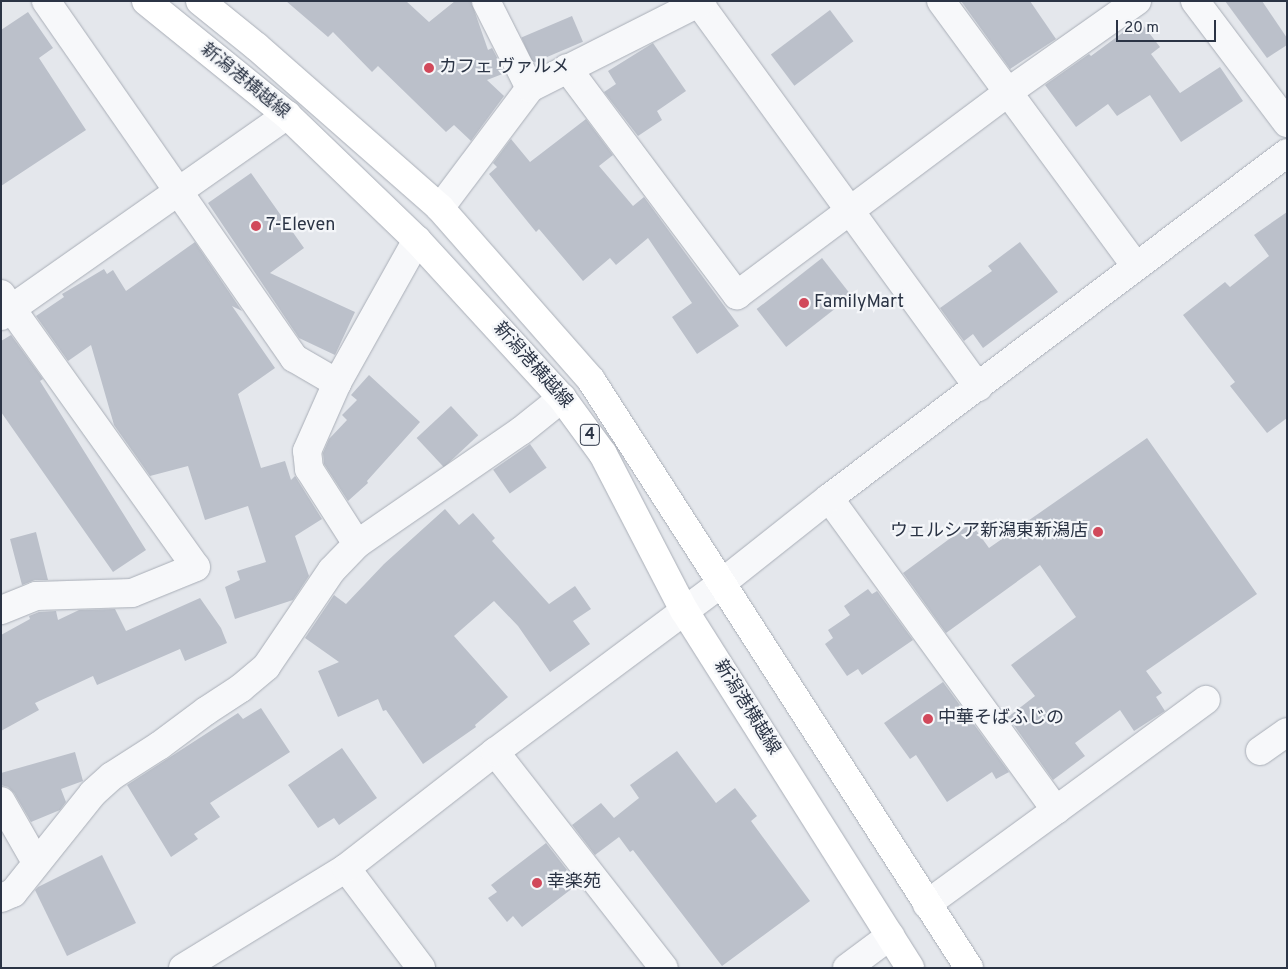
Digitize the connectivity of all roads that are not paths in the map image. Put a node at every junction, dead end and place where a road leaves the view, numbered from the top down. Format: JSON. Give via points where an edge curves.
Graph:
{"nodes":[{"id":1,"x":46,"y":1,"type":"edge"},
{"id":2,"x":146,"y":1,"type":"edge"},
{"id":3,"x":200,"y":1,"type":"edge"},
{"id":4,"x":486,"y":1,"type":"edge"},
{"id":5,"x":941,"y":1,"type":"edge"},
{"id":6,"x":1137,"y":1,"type":"edge"},
{"id":7,"x":1195,"y":1,"type":"edge"},
{"id":8,"x":701,"y":2,"type":"edge"},
{"id":9,"x":567,"y":68,"type":"junction"},
{"id":10,"x":530,"y":88,"type":"junction"},
{"id":11,"x":1008,"y":92,"type":"junction"},
{"id":12,"x":287,"y":115,"type":"junction"},
{"id":13,"x":1287,"y":123,"type":"edge"},
{"id":14,"x":1287,"y":154,"type":"edge"},
{"id":15,"x":179,"y":192,"type":"junction"},
{"id":16,"x":440,"y":208,"type":"junction"},
{"id":17,"x":850,"y":211,"type":"junction"},
{"id":18,"x":417,"y":240,"type":"junction"},
{"id":19,"x":1136,"y":266,"type":"junction"},
{"id":20,"x":5,"y":306,"type":"edge"},
{"id":21,"x":337,"y":382,"type":"junction"},
{"id":22,"x":978,"y":387,"type":"junction"},
{"id":23,"x":562,"y":398,"type":"junction"},
{"id":24,"x":828,"y":498,"type":"junction"},
{"id":25,"x":357,"y":544,"type":"junction"},
{"id":26,"x":723,"y":582,"type":"junction"},
{"id":27,"x":1,"y":610,"type":"edge"},
{"id":28,"x":684,"y":610,"type":"junction"},
{"id":29,"x":1206,"y":700,"type":"dead end"},
{"id":30,"x":1287,"y":732,"type":"edge"},
{"id":31,"x":1260,"y":751,"type":"dead end"},
{"id":32,"x":495,"y":752,"type":"junction"},
{"id":33,"x":1,"y":801,"type":"edge"},
{"id":34,"x":1056,"y":810,"type":"junction"},
{"id":35,"x":36,"y":862,"type":"junction"},
{"id":36,"x":346,"y":868,"type":"junction"},
{"id":37,"x":1,"y":898,"type":"edge"},
{"id":38,"x":927,"y":904,"type":"junction"},
{"id":39,"x":890,"y":936,"type":"junction"},
{"id":40,"x":183,"y":968,"type":"edge"},
{"id":41,"x":420,"y":968,"type":"edge"},
{"id":42,"x":664,"y":968,"type":"edge"},
{"id":43,"x":847,"y":968,"type":"edge"},
{"id":44,"x":910,"y":968,"type":"edge"},
{"id":45,"x":969,"y":968,"type":"edge"}],
"edges":[{"from":1,"to":15,"type":"street"},
{"from":2,"to":12,"type":"main road","name":"新潟港横越線","number":"4"},
{"from":3,"to":16,"type":"main road","name":"新潟港横越線","number":"4"},
{"from":4,"to":10,"type":"street"},
{"from":5,"to":11,"type":"street"},
{"from":6,"to":11,"type":"street"},
{"from":7,"to":13,"type":"street"},
{"from":8,"to":9,"type":"street"},
{"from":8,"to":17,"type":"street"},
{"from":9,"to":10,"type":"street"},
{"from":9,"to":17,"type":"street","via":[[737,296]]},
{"from":10,"to":16,"type":"street"},
{"from":11,"to":17,"type":"street"},
{"from":11,"to":19,"type":"street"},
{"from":12,"to":15,"type":"street"},
{"from":12,"to":18,"type":"main road","name":"新潟港横越線","number":"4"},
{"from":14,"to":19,"type":"street"},
{"from":15,"to":20,"type":"street"},
{"from":15,"to":21,"type":"street","via":[[294,358]]},
{"from":16,"to":26,"type":"main road","name":"新潟港横越線","number":"4","via":[[591,380]]},
{"from":17,"to":22,"type":"street"},
{"from":18,"to":21,"type":"street"},
{"from":18,"to":23,"type":"main road","name":"新潟港横越線","number":"4"},
{"from":19,"to":22,"type":"street"},
{"from":20,"to":27,"type":"street","via":[[196,566],[132,593],[36,596]]},
{"from":21,"to":25,"type":"street","via":[[307,450],[309,469]]},
{"from":22,"to":24,"type":"street"},
{"from":23,"to":25,"type":"street","via":[[521,431]]},
{"from":23,"to":28,"type":"main road","name":"新潟港横越線","number":"4","via":[[603,454]]},
{"from":24,"to":26,"type":"street"},
{"from":24,"to":34,"type":"street"},
{"from":25,"to":35,"type":"street","via":[[332,570],[266,667],[241,688],[112,776],[93,793]]},
{"from":26,"to":28,"type":"street"},
{"from":26,"to":38,"type":"main road","name":"新潟港横越線","number":"4"},
{"from":28,"to":32,"type":"street"},
{"from":28,"to":39,"type":"main road","name":"新潟港横越線","number":"4"},
{"from":29,"to":34,"type":"street"},
{"from":30,"to":31,"type":"street"},
{"from":32,"to":36,"type":"street"},
{"from":32,"to":42,"type":"street"},
{"from":33,"to":35,"type":"street"},
{"from":34,"to":38,"type":"street"},
{"from":35,"to":37,"type":"street","via":[[14,892]]},
{"from":36,"to":40,"type":"street"},
{"from":36,"to":41,"type":"street"},
{"from":38,"to":45,"type":"main road","name":"新潟港横越線","number":"4"},
{"from":39,"to":43,"type":"street"},
{"from":39,"to":44,"type":"main road","name":"新潟港横越線","number":"4"}]}
